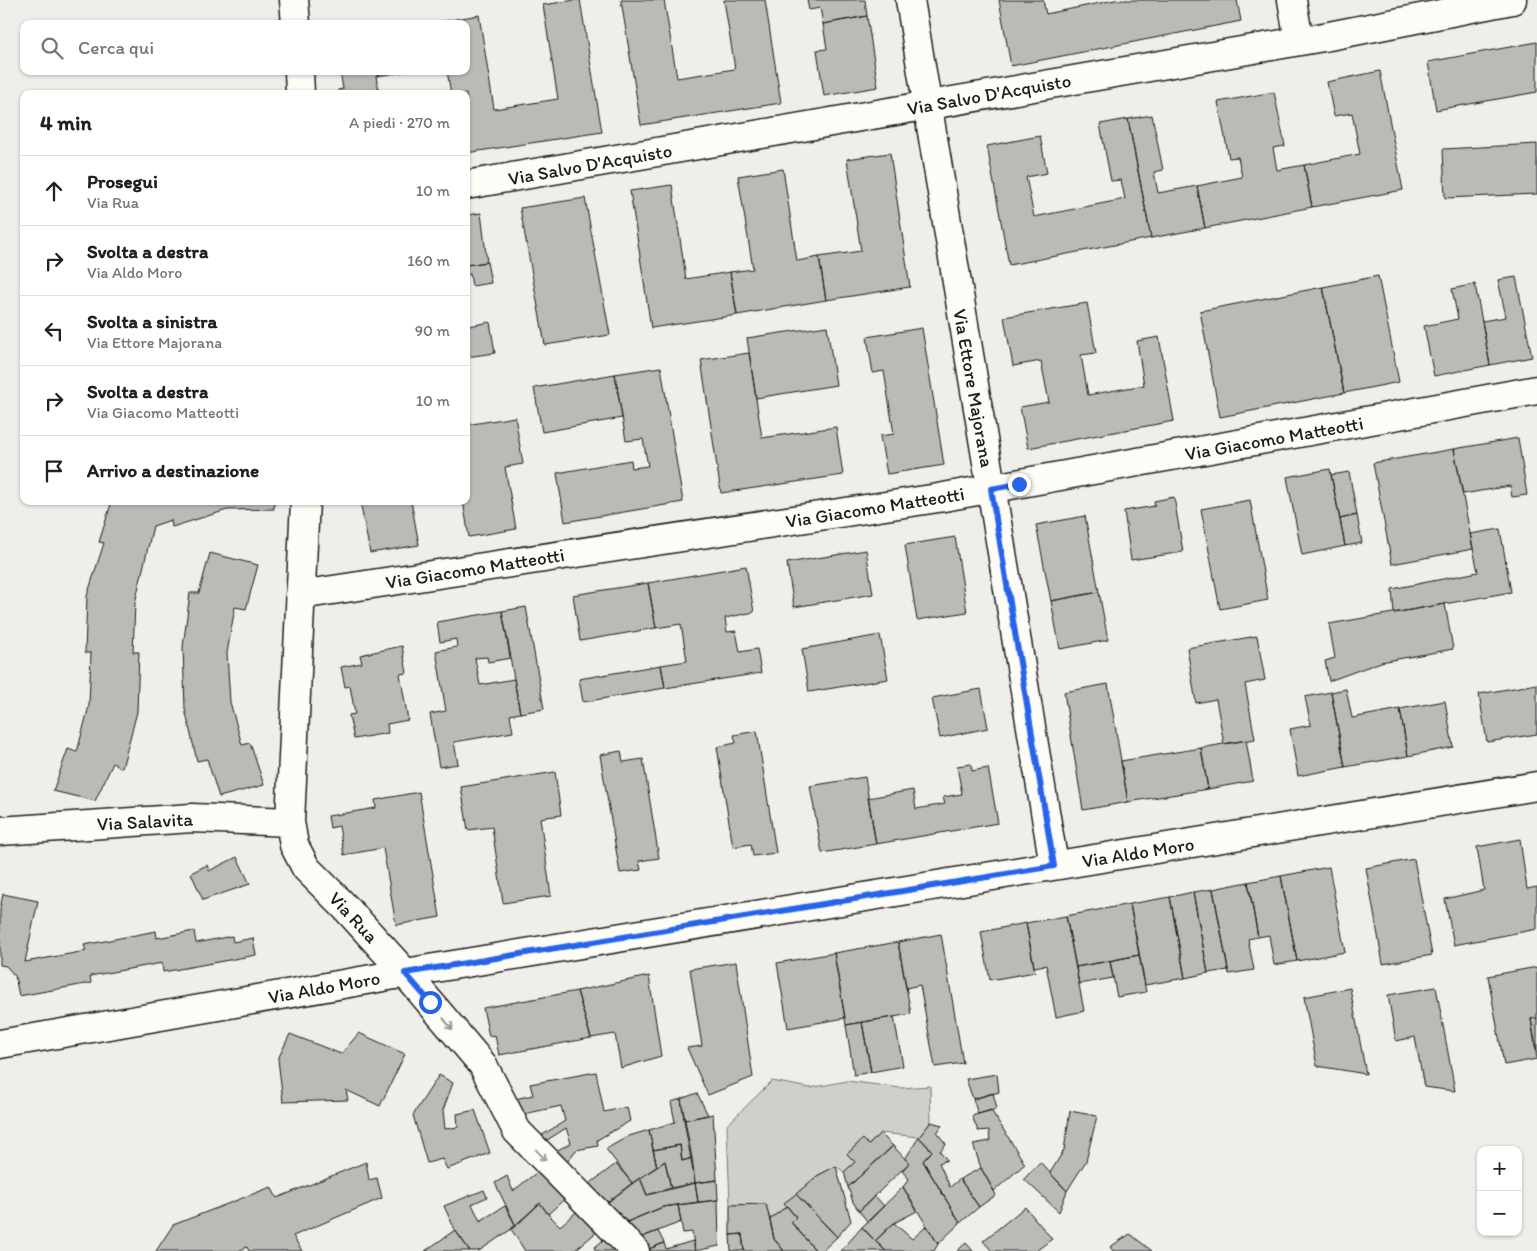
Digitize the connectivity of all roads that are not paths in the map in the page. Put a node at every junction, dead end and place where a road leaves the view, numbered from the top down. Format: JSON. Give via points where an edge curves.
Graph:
{"nodes":[{"id":1,"x":294,"y":0,"type":"edge"},
{"id":2,"x":910,"y":0,"type":"edge"},
{"id":3,"x":1292,"y":0,"type":"edge"},
{"id":4,"x":1512,"y":0,"type":"edge"},
{"id":5,"x":296,"y":20,"type":"edge"},
{"id":6,"x":1300,"y":41,"type":"junction"},
{"id":7,"x":299,"y":75,"type":"edge"},
{"id":8,"x":300,"y":90,"type":"edge"},
{"id":9,"x":927,"y":106,"type":"junction"},
{"id":10,"x":470,"y":184,"type":"edge"},
{"id":11,"x":1537,"y":390,"type":"edge"},
{"id":12,"x":991,"y":489,"type":"junction"},
{"id":13,"x":305,"y":505,"type":"edge"},
{"id":14,"x":300,"y":595,"type":"junction"},
{"id":15,"x":1537,"y":786,"type":"edge"},
{"id":16,"x":290,"y":822,"type":"junction"},
{"id":17,"x":0,"y":831,"type":"edge"},
{"id":18,"x":1054,"y":866,"type":"junction"},
{"id":19,"x":405,"y":973,"type":"junction"},
{"id":20,"x":0,"y":1044,"type":"edge"},
{"id":21,"x":636,"y":1251,"type":"edge"}],
"edges":[{"from":1,"to":5,"type":"street"},
{"from":2,"to":9,"type":"street","name":"Via Ettore Majorana"},
{"from":3,"to":6,"type":"street"},
{"from":4,"to":6,"type":"street","name":"Via Salvo D'Acquisto"},
{"from":6,"to":9,"type":"street","name":"Via Salvo D'Acquisto"},
{"from":7,"to":8,"type":"street"},
{"from":9,"to":10,"type":"street","name":"Via Salvo D'Acquisto"},
{"from":9,"to":12,"type":"street","name":"Via Ettore Majorana"},
{"from":11,"to":12,"type":"street","name":"Via Giacomo Matteotti"},
{"from":12,"to":14,"type":"street","name":"Via Giacomo Matteotti"},
{"from":12,"to":18,"type":"street","name":"Via Ettore Majorana"},
{"from":13,"to":14,"type":"street","name":"Via Rua"},
{"from":14,"to":16,"type":"street","name":"Via Rua"},
{"from":15,"to":18,"type":"street","name":"Via Aldo Moro"},
{"from":16,"to":17,"type":"street","name":"Via Salavita","via":[[192,818]]},
{"from":16,"to":19,"type":"street","name":"Via Rua","via":[[294,845],[306,868]]},
{"from":18,"to":19,"type":"street","name":"Via Aldo Moro"},
{"from":19,"to":20,"type":"street","name":"Via Aldo Moro"},
{"from":19,"to":21,"type":"street","name":"Via Rua","one_way":true,"via":[[483,1065],[517,1131]]}]}
